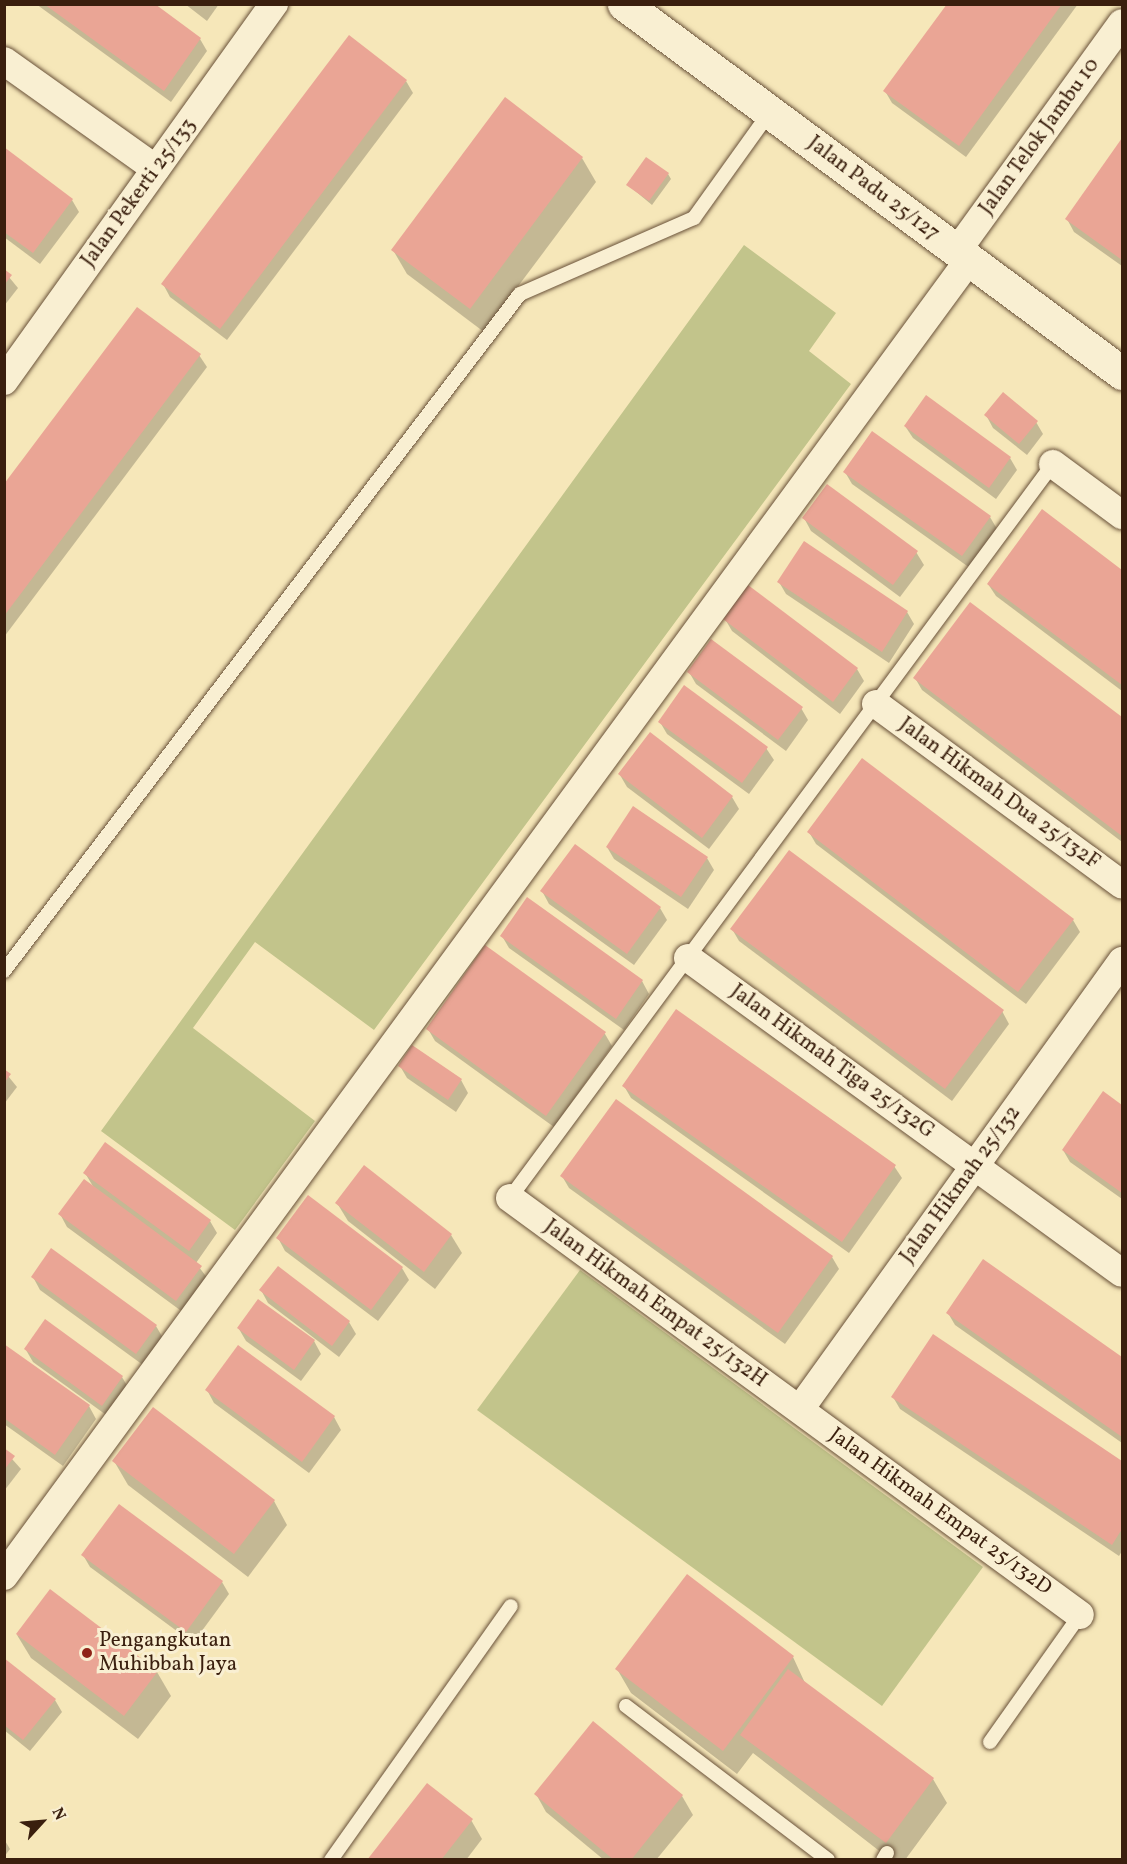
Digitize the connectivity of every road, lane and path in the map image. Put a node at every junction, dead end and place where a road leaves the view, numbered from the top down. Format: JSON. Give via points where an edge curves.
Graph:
{"nodes":[{"id":1,"x":274,"y":4,"type":"edge"},
{"id":2,"x":624,"y":4,"type":"edge"},
{"id":3,"x":1122,"y":23,"type":"edge"},
{"id":4,"x":4,"y":61,"type":"edge"},
{"id":5,"x":770,"y":112,"type":"junction"},
{"id":6,"x":156,"y":169,"type":"junction"},
{"id":7,"x":963,"y":255,"type":"junction"},
{"id":8,"x":1122,"y":373,"type":"edge"},
{"id":9,"x":4,"y":381,"type":"edge"},
{"id":10,"x":1053,"y":464,"type":"joint"},
{"id":11,"x":1122,"y":515,"type":"edge"},
{"id":12,"x":876,"y":704,"type":"junction"},
{"id":13,"x":1122,"y":885,"type":"edge"},
{"id":14,"x":688,"y":958,"type":"junction"},
{"id":15,"x":1122,"y":961,"type":"edge"},
{"id":16,"x":4,"y":971,"type":"edge"},
{"id":17,"x":975,"y":1166,"type":"junction"},
{"id":18,"x":510,"y":1198,"type":"joint"},
{"id":19,"x":1122,"y":1273,"type":"edge"},
{"id":20,"x":800,"y":1409,"type":"junction"},
{"id":21,"x":4,"y":1576,"type":"edge"},
{"id":22,"x":511,"y":1606,"type":"dead end"},
{"id":23,"x":1080,"y":1615,"type":"joint"},
{"id":24,"x":626,"y":1706,"type":"dead end"},
{"id":25,"x":990,"y":1742,"type":"dead end"},
{"id":26,"x":331,"y":1860,"type":"edge"},
{"id":27,"x":828,"y":1860,"type":"edge"}],
"edges":[{"from":1,"to":6,"type":"street","name":"Jalan Pekerti 25/133"},
{"from":2,"to":5,"type":"street","name":"Jalan Padu 25/127"},
{"from":3,"to":7,"type":"street","name":"Jalan Telok Jambu 10"},
{"from":4,"to":6,"type":"street"},
{"from":5,"to":7,"type":"street","name":"Jalan Padu 25/127"},
{"from":5,"to":16,"type":"lane","via":[[694,218],[520,294]]},
{"from":6,"to":9,"type":"street","name":"Jalan Pekerti 25/133"},
{"from":7,"to":8,"type":"street","name":"Jalan Padu 25/127"},
{"from":7,"to":21,"type":"street","name":"Jalan Telok Jambu 10"},
{"from":10,"to":11,"type":"street"},
{"from":10,"to":12,"type":"lane"},
{"from":12,"to":13,"type":"street","name":"Jalan Hikmah Dua 25/132F"},
{"from":12,"to":14,"type":"lane"},
{"from":14,"to":17,"type":"street","name":"Jalan Hikmah Tiga 25/132G"},
{"from":14,"to":18,"type":"lane"},
{"from":15,"to":17,"type":"street","name":"Jalan Hikmah 25/132"},
{"from":17,"to":19,"type":"street","name":"Jalan Hikmah Tiga 25/132G"},
{"from":17,"to":20,"type":"street","name":"Jalan Hikmah 25/132"},
{"from":18,"to":20,"type":"street","name":"Jalan Hikmah Empat 25/132H"},
{"from":20,"to":23,"type":"street","name":"Jalan Hikmah Empat 25/132D"},
{"from":22,"to":26,"type":"lane"},
{"from":23,"to":25,"type":"lane"},
{"from":24,"to":27,"type":"lane"}]}
